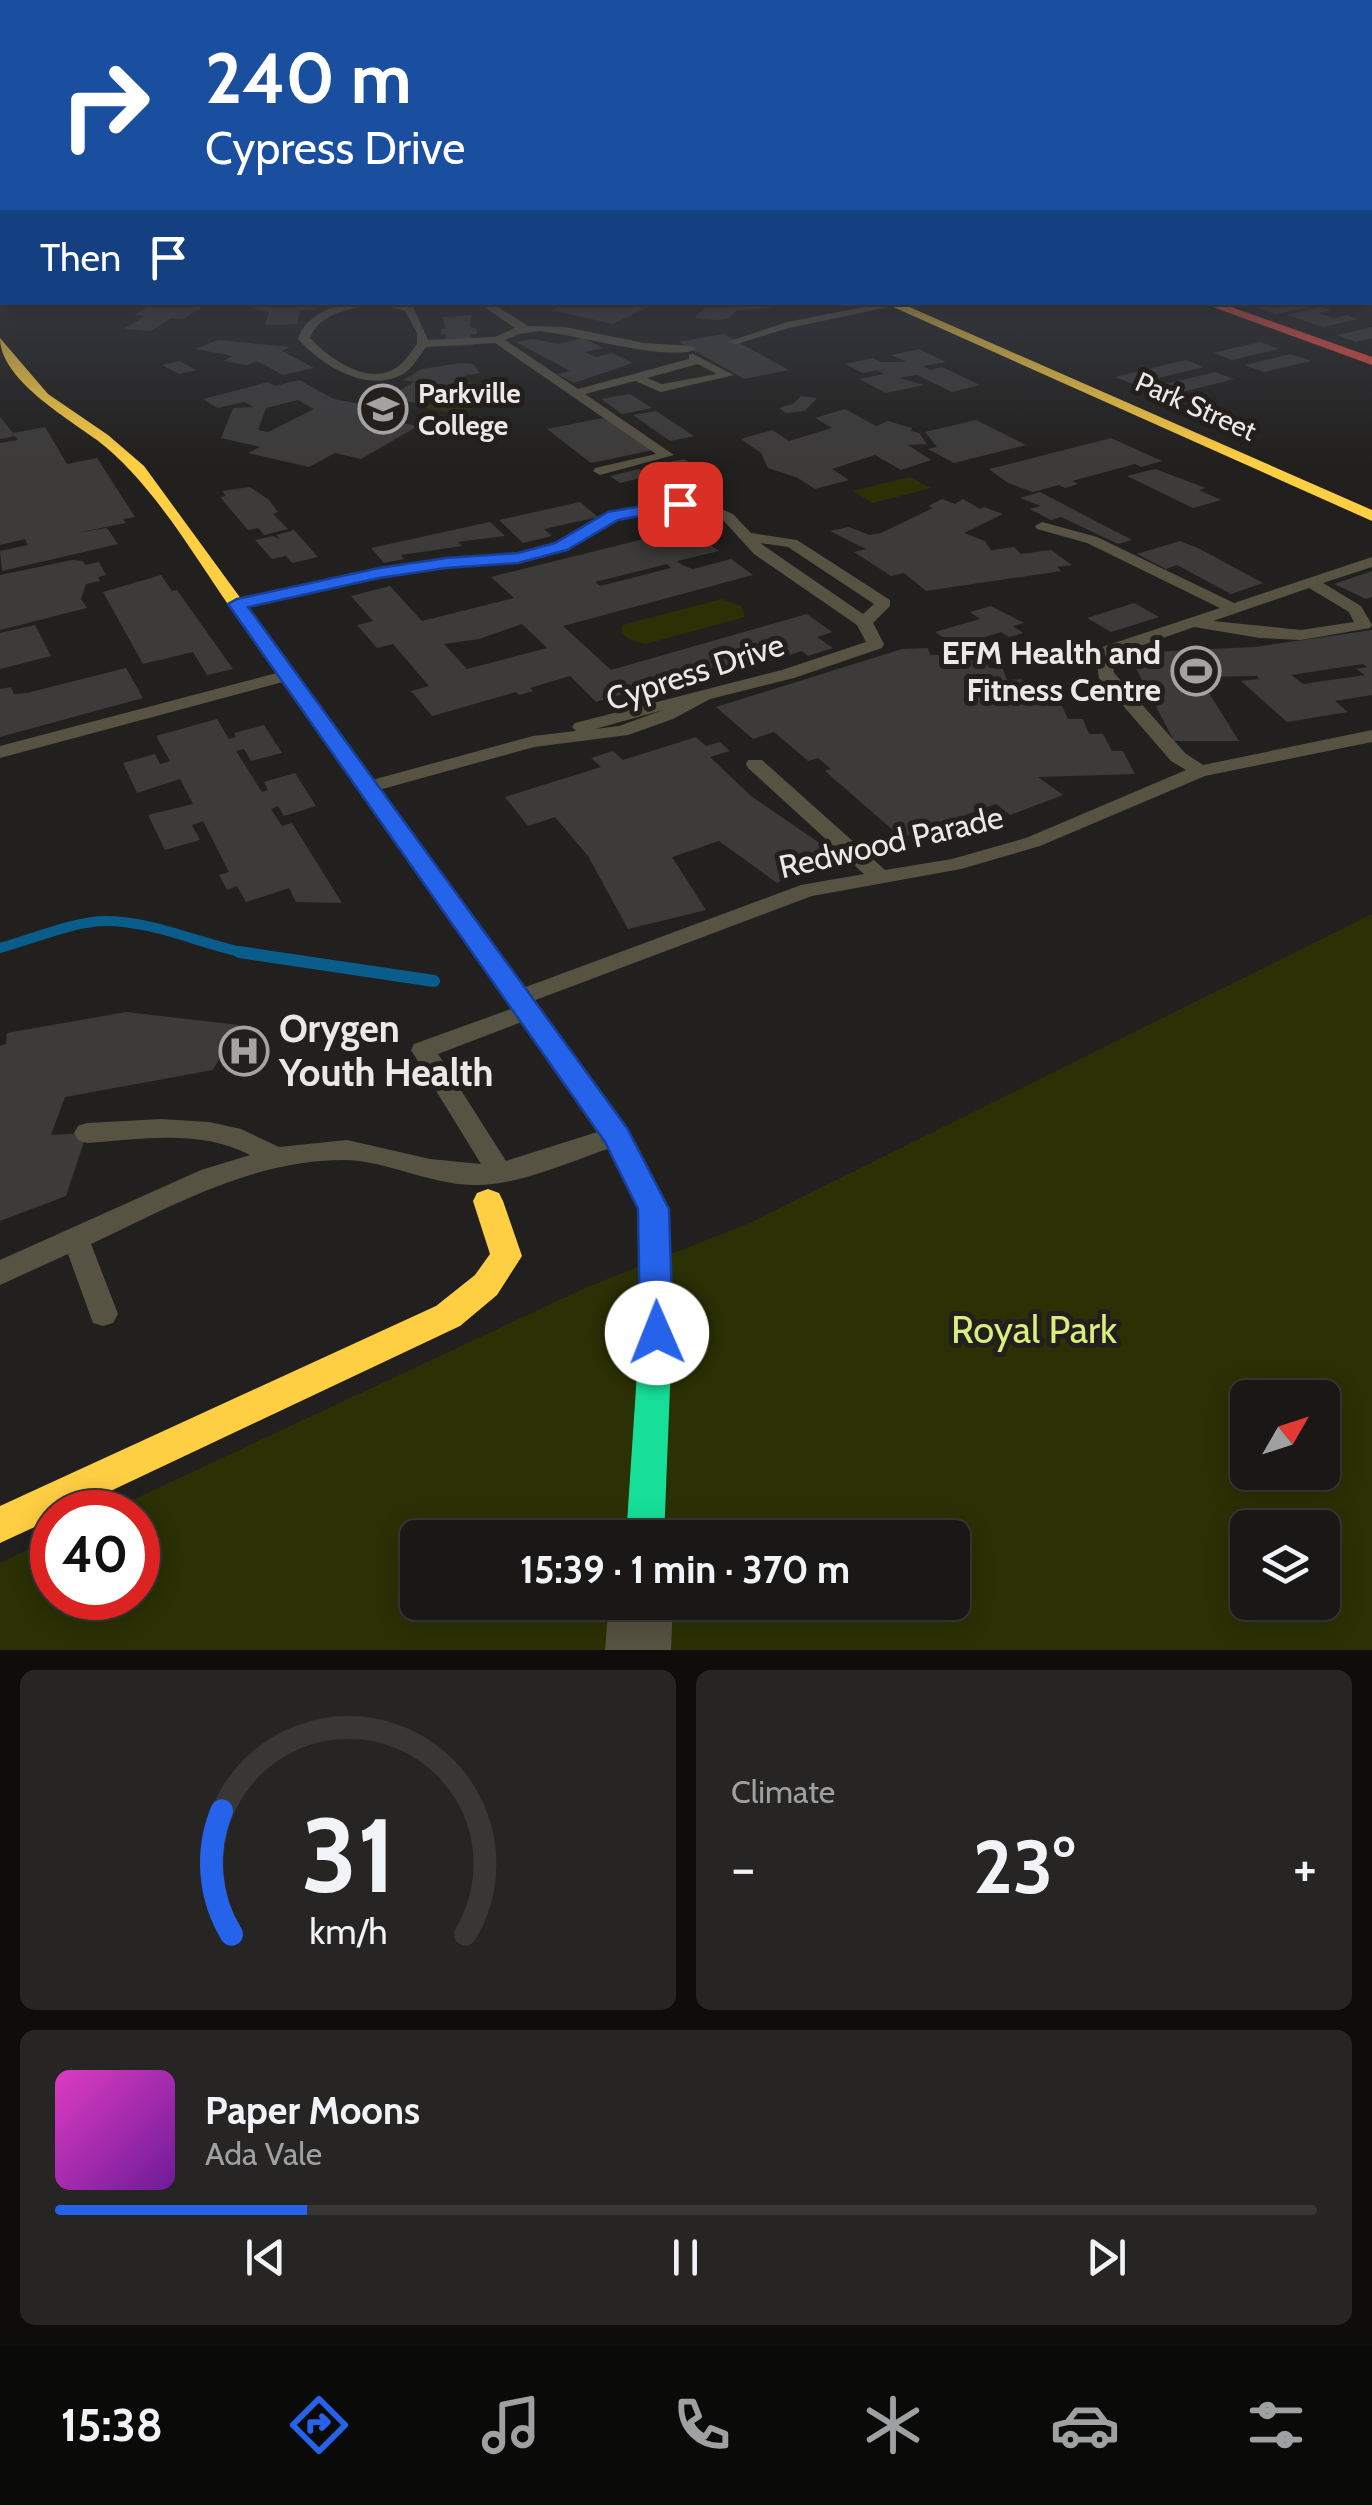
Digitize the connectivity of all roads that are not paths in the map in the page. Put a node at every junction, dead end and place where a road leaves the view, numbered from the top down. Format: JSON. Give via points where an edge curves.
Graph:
{"nodes":[{"id":1,"x":340,"y":308,"type":"edge"},
{"id":2,"x":405,"y":308,"type":"edge"},
{"id":3,"x":491,"y":308,"type":"edge"},
{"id":4,"x":871,"y":308,"type":"edge"},
{"id":5,"x":899,"y":308,"type":"edge"},
{"id":6,"x":1221,"y":308,"type":"edge"},
{"id":7,"x":526,"y":330,"type":"junction"},
{"id":8,"x":496,"y":340,"type":"junction"},
{"id":9,"x":736,"y":341,"type":"dead end"},
{"id":10,"x":0,"y":342,"type":"edge"},
{"id":11,"x":423,"y":344,"type":"junction"},
{"id":12,"x":691,"y":353,"type":"junction"},
{"id":13,"x":1372,"y":361,"type":"edge"},
{"id":14,"x":633,"y":376,"type":"junction"},
{"id":15,"x":577,"y":393,"type":"junction"},
{"id":16,"x":600,"y":471,"type":"dead end"},
{"id":17,"x":1372,"y":516,"type":"edge"},
{"id":18,"x":1042,"y":526,"type":"dead end"},
{"id":19,"x":746,"y":537,"type":"junction"},
{"id":20,"x":1372,"y":562,"type":"edge"},
{"id":21,"x":1310,"y":582,"type":"junction"},
{"id":22,"x":237,"y":604,"type":"junction"},
{"id":23,"x":1234,"y":609,"type":"junction"},
{"id":24,"x":864,"y":622,"type":"junction"},
{"id":25,"x":1195,"y":622,"type":"junction"},
{"id":26,"x":288,"y":675,"type":"junction"},
{"id":27,"x":1372,"y":736,"type":"edge"},
{"id":28,"x":0,"y":752,"type":"edge"},
{"id":29,"x":755,"y":764,"type":"dead end"},
{"id":30,"x":1200,"y":772,"type":"junction"},
{"id":31,"x":368,"y":786,"type":"junction"},
{"id":32,"x":878,"y":876,"type":"junction"},
{"id":33,"x":525,"y":1004,"type":"junction"},
{"id":34,"x":87,"y":1133,"type":"dead end"},
{"id":35,"x":616,"y":1136,"type":"junction"},
{"id":36,"x":276,"y":1156,"type":"junction"},
{"id":37,"x":500,"y":1173,"type":"junction"},
{"id":38,"x":488,"y":1201,"type":"dead end"},
{"id":39,"x":76,"y":1240,"type":"junction"},
{"id":40,"x":0,"y":1273,"type":"edge"},
{"id":41,"x":103,"y":1314,"type":"dead end"},
{"id":42,"x":646,"y":1520,"type":"edge"},
{"id":43,"x":0,"y":1525,"type":"edge"},
{"id":44,"x":640,"y":1620,"type":"edge"},
{"id":45,"x":638,"y":1650,"type":"edge"}],
"edges":[{"from":1,"to":11,"type":"lane","via":[[304,339],[349,372],[372,376],[402,369]]},
{"from":2,"to":11,"type":"lane"},
{"from":3,"to":7,"type":"lane"},
{"from":4,"to":9,"type":"lane"},
{"from":5,"to":17,"type":"street","name":"Park Street"},
{"from":6,"to":13,"type":"street"},
{"from":7,"to":8,"type":"lane"},
{"from":7,"to":12,"type":"lane"},
{"from":8,"to":11,"type":"lane"},
{"from":8,"to":15,"type":"lane"},
{"from":10,"to":22,"type":"street","via":[[42,397],[139,469]]},
{"from":12,"to":14,"type":"lane"},
{"from":12,"to":14,"type":"lane","via":[[728,374],[662,388]]},
{"from":14,"to":15,"type":"lane"},
{"from":15,"to":16,"type":"lane","via":[[666,455]]},
{"from":18,"to":23,"type":"lane","via":[[1092,540]]},
{"from":19,"to":22,"type":"lane","via":[[728,517],[707,508],[650,506],[613,516],[561,547],[518,558],[379,573]]},
{"from":19,"to":24,"type":"lane"},
{"from":19,"to":24,"type":"lane","via":[[792,543],[884,603]]},
{"from":20,"to":21,"type":"lane"},
{"from":21,"to":23,"type":"lane"},
{"from":21,"to":25,"type":"lane","via":[[1355,609],[1364,625],[1291,637]]},
{"from":22,"to":26,"type":"street"},
{"from":23,"to":25,"type":"lane"},
{"from":24,"to":31,"type":"lane","name":"Cypress Drive","via":[[876,644],[788,674]]},
{"from":25,"to":30,"type":"lane","via":[[1104,656],[1105,674],[1178,757]]},
{"from":26,"to":28,"type":"lane"},
{"from":26,"to":31,"type":"street"},
{"from":27,"to":30,"type":"lane","name":"Redwood Parade"},
{"from":29,"to":32,"type":"lane"},
{"from":30,"to":32,"type":"lane","name":"Redwood Parade","via":[[1033,842],[954,865]]},
{"from":31,"to":33,"type":"street"},
{"from":32,"to":33,"type":"lane","name":"Redwood Parade","via":[[808,890]]},
{"from":33,"to":35,"type":"street"},
{"from":33,"to":37,"type":"lane","name":"Redwood Parade","via":[[423,1050]]},
{"from":34,"to":36,"type":"lane","via":[[214,1130],[252,1140]]},
{"from":35,"to":37,"type":"lane"},
{"from":35,"to":42,"type":"street","via":[[654,1209],[657,1333]]},
{"from":36,"to":37,"type":"lane","via":[[347,1150],[430,1169]]},
{"from":36,"to":39,"type":"lane","via":[[210,1177]]},
{"from":38,"to":43,"type":"street","via":[[506,1256],[486,1284],[448,1316]]},
{"from":39,"to":40,"type":"lane"},
{"from":39,"to":41,"type":"lane"},
{"from":44,"to":45,"type":"street"}]}
